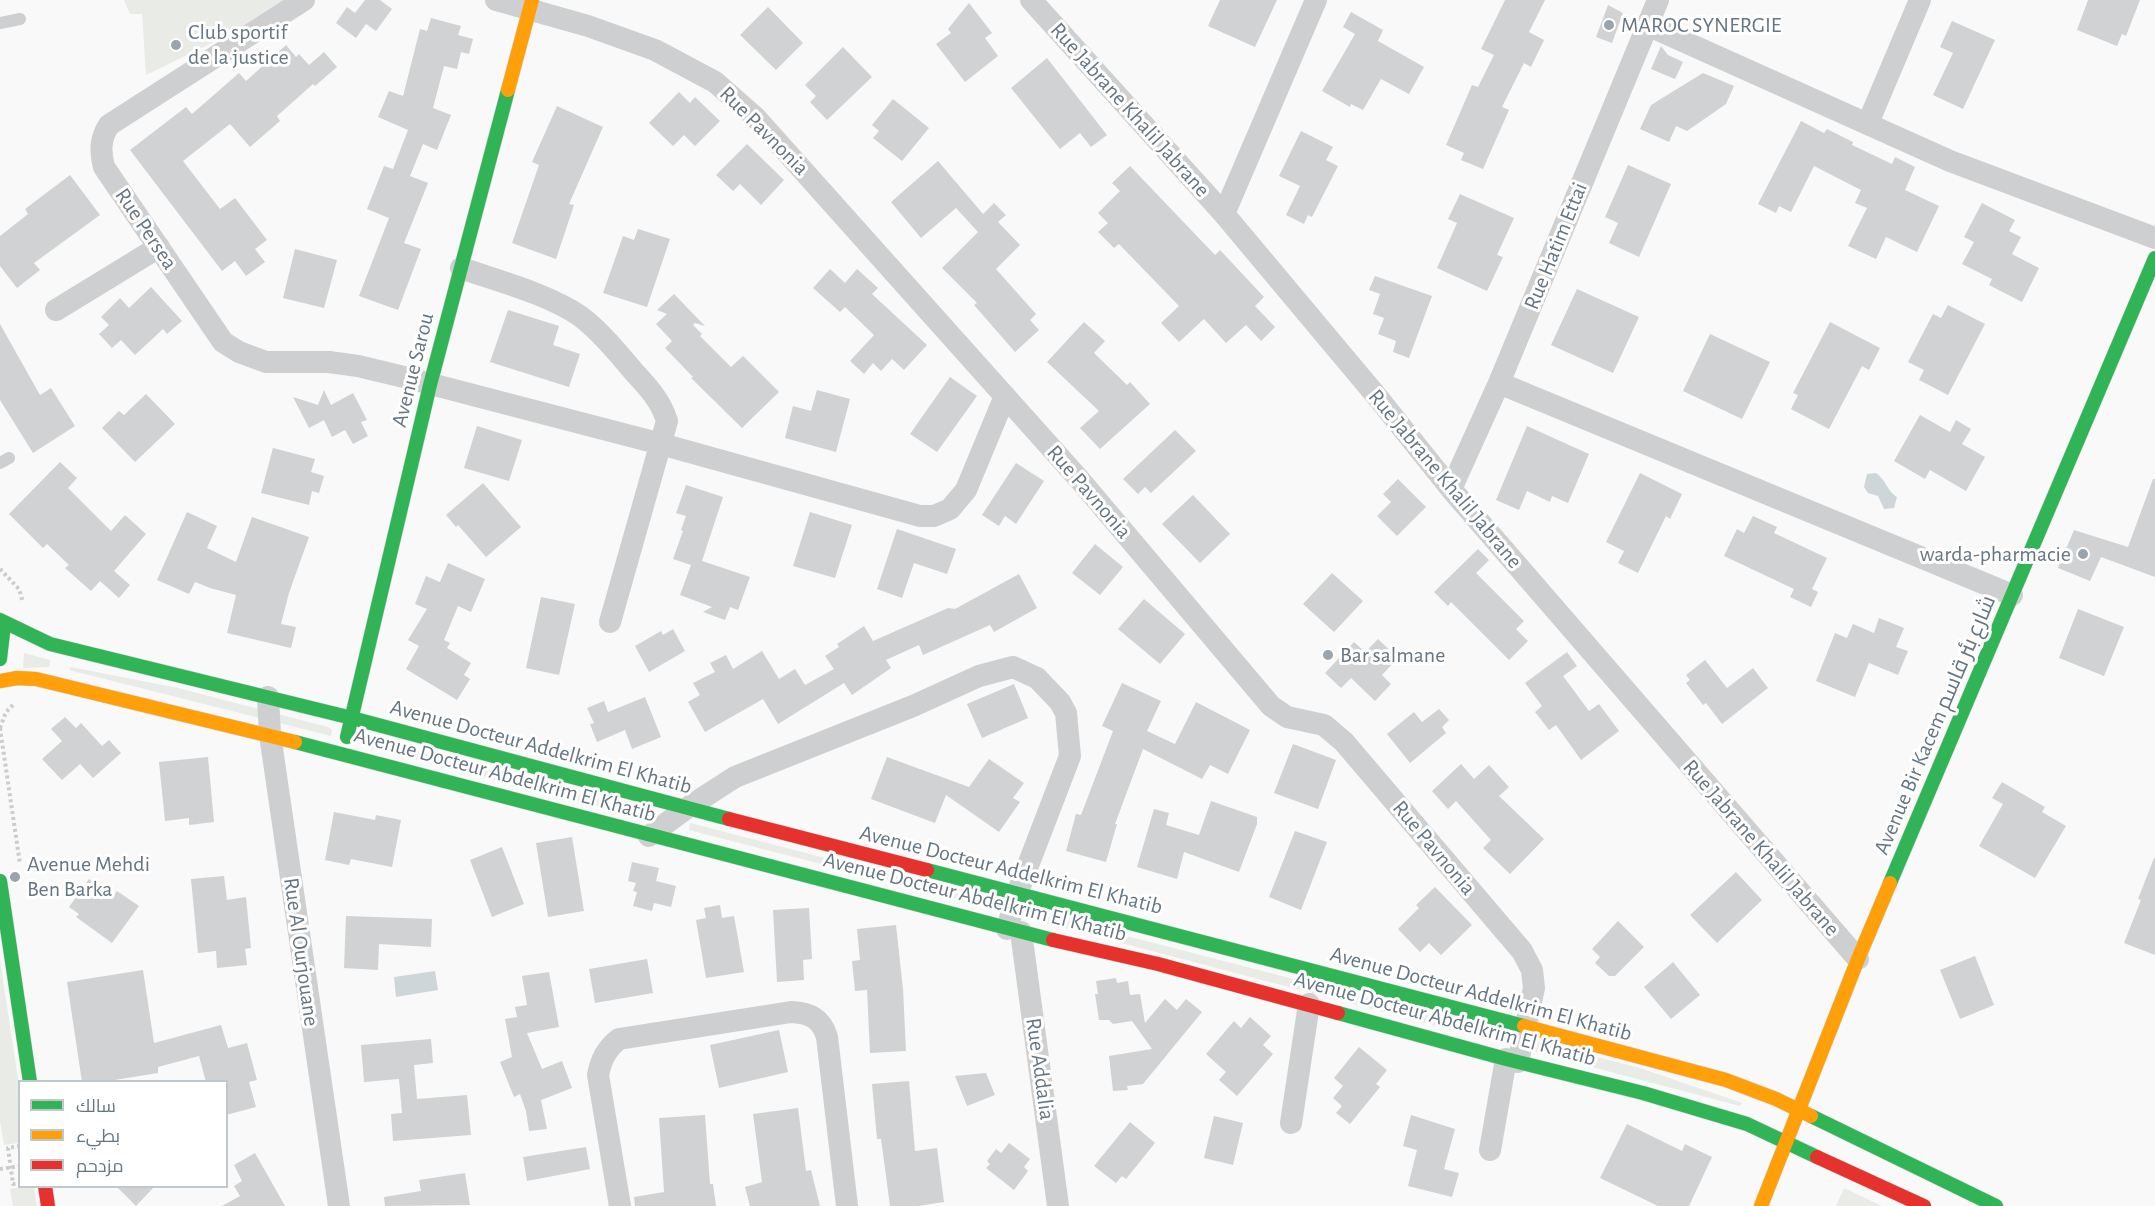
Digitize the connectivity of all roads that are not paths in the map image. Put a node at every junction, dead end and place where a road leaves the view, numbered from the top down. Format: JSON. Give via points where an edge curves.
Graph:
{"nodes":[{"id":1,"x":304,"y":0,"type":"edge"},
{"id":2,"x":496,"y":0,"type":"edge"},
{"id":3,"x":1031,"y":0,"type":"edge"},
{"id":4,"x":1316,"y":0,"type":"edge"},
{"id":5,"x":1658,"y":0,"type":"edge"},
{"id":6,"x":1920,"y":0,"type":"edge"},
{"id":7,"x":531,"y":4,"type":"edge"},
{"id":8,"x":20,"y":19,"type":"dead end"},
{"id":9,"x":0,"y":23,"type":"edge"},
{"id":10,"x":1647,"y":25,"type":"junction"},
{"id":11,"x":1868,"y":123,"type":"junction"},
{"id":12,"x":1224,"y":214,"type":"junction"},
{"id":13,"x":2155,"y":238,"type":"edge"},
{"id":14,"x":159,"y":247,"type":"junction"},
{"id":15,"x":2155,"y":258,"type":"edge"},
{"id":16,"x":461,"y":268,"type":"junction"},
{"id":17,"x":56,"y":310,"type":"dead end"},
{"id":18,"x":1499,"y":383,"type":"junction"},
{"id":19,"x":430,"y":385,"type":"junction"},
{"id":20,"x":1005,"y":396,"type":"junction"},
{"id":21,"x":661,"y":444,"type":"junction"},
{"id":22,"x":1451,"y":489,"type":"junction"},
{"id":23,"x":2012,"y":595,"type":"junction"},
{"id":24,"x":0,"y":620,"type":"edge"},
{"id":25,"x":610,"y":622,"type":"dead end"},
{"id":26,"x":0,"y":659,"type":"edge"},
{"id":27,"x":0,"y":681,"type":"edge"},
{"id":28,"x":268,"y":697,"type":"junction"},
{"id":29,"x":352,"y":718,"type":"junction"},
{"id":30,"x":270,"y":735,"type":"junction"},
{"id":31,"x":343,"y":754,"type":"junction"},
{"id":32,"x":687,"y":808,"type":"junction"},
{"id":33,"x":649,"y":836,"type":"junction"},
{"id":34,"x":0,"y":881,"type":"edge"},
{"id":35,"x":1017,"y":894,"type":"junction"},
{"id":36,"x":1014,"y":931,"type":"junction"},
{"id":37,"x":1858,"y":959,"type":"junction"},
{"id":38,"x":1309,"y":1004,"type":"junction"},
{"id":39,"x":1525,"y":1027,"type":"junction"},
{"id":40,"x":1512,"y":1060,"type":"junction"},
{"id":41,"x":30,"y":1080,"type":"edge"},
{"id":42,"x":1798,"y":1110,"type":"junction"},
{"id":43,"x":1291,"y":1123,"type":"dead end"},
{"id":44,"x":1786,"y":1142,"type":"junction"},
{"id":45,"x":1490,"y":1150,"type":"dead end"},
{"id":46,"x":45,"y":1188,"type":"edge"},
{"id":47,"x":48,"y":1206,"type":"edge"},
{"id":48,"x":339,"y":1206,"type":"edge"},
{"id":49,"x":620,"y":1206,"type":"edge"},
{"id":50,"x":847,"y":1206,"type":"edge"},
{"id":51,"x":1058,"y":1206,"type":"edge"},
{"id":52,"x":1761,"y":1206,"type":"edge"},
{"id":53,"x":1924,"y":1206,"type":"edge"},
{"id":54,"x":1996,"y":1206,"type":"edge"}],
"edges":[{"from":1,"to":14,"type":"street","name":"Rue Persea","via":[[109,125],[101,153],[104,167]]},
{"from":2,"to":7,"type":"street"},
{"from":3,"to":12,"type":"street","name":"Rue Jabrane Khalil Jabrane"},
{"from":4,"to":12,"type":"street"},
{"from":5,"to":10,"type":"street","name":"Rue Hatim Ettai"},
{"from":6,"to":11,"type":"street"},
{"from":7,"to":16,"type":"main road","name":"Avenue Sarou"},
{"from":7,"to":20,"type":"street","name":"Rue Pavnonia","via":[[656,50],[715,82],[756,118]]},
{"from":8,"to":9,"type":"lane"},
{"from":10,"to":11,"type":"street"},
{"from":10,"to":18,"type":"street","name":"Rue Hatim Ettai"},
{"from":11,"to":13,"type":"street","via":[[1950,161]]},
{"from":12,"to":22,"type":"street","name":"Rue Jabrane Khalil Jabrane"},
{"from":14,"to":17,"type":"street"},
{"from":14,"to":19,"type":"street","name":"Rue Persea","via":[[224,342],[239,352],[266,362],[358,366]]},
{"from":15,"to":23,"type":"main road","name":"Avenue Bir Kacem شارع بئر قاسم"},
{"from":16,"to":19,"type":"main road","name":"Avenue Sarou"},
{"from":16,"to":21,"type":"street","via":[[555,302],[589,324],[658,400],[667,421]]},
{"from":18,"to":22,"type":"street","name":"Rue Hatim Ettai"},
{"from":18,"to":23,"type":"street"},
{"from":19,"to":21,"type":"street","name":"Rue Persea"},
{"from":19,"to":29,"type":"main road","name":"Avenue Sarou"},
{"from":20,"to":21,"type":"street","name":"Rue Persea","via":[[966,490],[950,509],[934,516],[907,513]]},
{"from":20,"to":39,"type":"street","name":"Rue Pavnonia","via":[[1270,706],[1287,717],[1332,730],[1522,951],[1534,978]]},
{"from":21,"to":25,"type":"street"},
{"from":22,"to":37,"type":"street","name":"Rue Jabrane Khalil Jabrane"},
{"from":23,"to":37,"type":"main road","name":"Avenue Bir Kacem شارع بئر قاسم"},
{"from":24,"to":26,"type":"main road"},
{"from":24,"to":28,"type":"main road","name":"Avenue Docteur Addelkrim El Khatib","via":[[50,644]]},
{"from":27,"to":30,"type":"main road","name":"Avenue Docteur Abdelkrim El Khatib","via":[[36,679]]},
{"from":28,"to":29,"type":"main road","name":"Avenue Docteur Addelkrim El Khatib"},
{"from":28,"to":30,"type":"street","name":"Rue Al Ourjouane"},
{"from":29,"to":31,"type":"main road","name":"Avenue Sarou"},
{"from":29,"to":32,"type":"main road","name":"Avenue Docteur Addelkrim El Khatib"},
{"from":30,"to":31,"type":"main road","name":"Avenue Docteur Abdelkrim El Khatib"},
{"from":30,"to":48,"type":"street","name":"Rue Al Ourjouane"},
{"from":31,"to":33,"type":"main road","name":"Avenue Docteur Abdelkrim El Khatib"},
{"from":32,"to":33,"type":"street"},
{"from":32,"to":35,"type":"main road","name":"Avenue Docteur Addelkrim El Khatib"},
{"from":32,"to":35,"type":"street","via":[[735,777],[980,676],[1013,667],[1037,678],[1060,702],[1066,712],[1070,756]]},
{"from":33,"to":36,"type":"main road","name":"Avenue Docteur Abdelkrim El Khatib"},
{"from":34,"to":41,"type":"main road"},
{"from":35,"to":36,"type":"street"},
{"from":35,"to":39,"type":"main road","name":"Avenue Docteur Addelkrim El Khatib"},
{"from":36,"to":38,"type":"main road","name":"Avenue Docteur Abdelkrim El Khatib"},
{"from":36,"to":51,"type":"street","name":"Rue Addalia"},
{"from":37,"to":42,"type":"main road","name":"Avenue Bir Kacem شارع بئر قاسم"},
{"from":38,"to":40,"type":"main road","name":"Avenue Docteur Abdelkrim El Khatib"},
{"from":38,"to":43,"type":"street"},
{"from":39,"to":40,"type":"street","name":"Rue Pavnonia"},
{"from":39,"to":42,"type":"main road","name":"Avenue Docteur Addelkrim El Khatib","via":[[1726,1080]]},
{"from":40,"to":44,"type":"main road","name":"Avenue Docteur Abdelkrim El Khatib","via":[[1719,1114]]},
{"from":40,"to":45,"type":"street","name":"Rue Pavnonia"},
{"from":42,"to":44,"type":"main road","name":"Avenue Bir Kacem شارع بئر قاسم"},
{"from":42,"to":54,"type":"main road","name":"Avenue Docteur Addelkrim El Khatib"},
{"from":44,"to":52,"type":"main road","name":"Avenue Bir Kacem شارع بئر قاسم"},
{"from":44,"to":53,"type":"main road","name":"Avenue Docteur Abdelkrim El Khatib"},
{"from":46,"to":47,"type":"main road"},
{"from":49,"to":50,"type":"street","via":[[598,1075],[608,1050],[619,1040],[791,1012],[813,1016],[824,1027],[827,1037]]}]}
